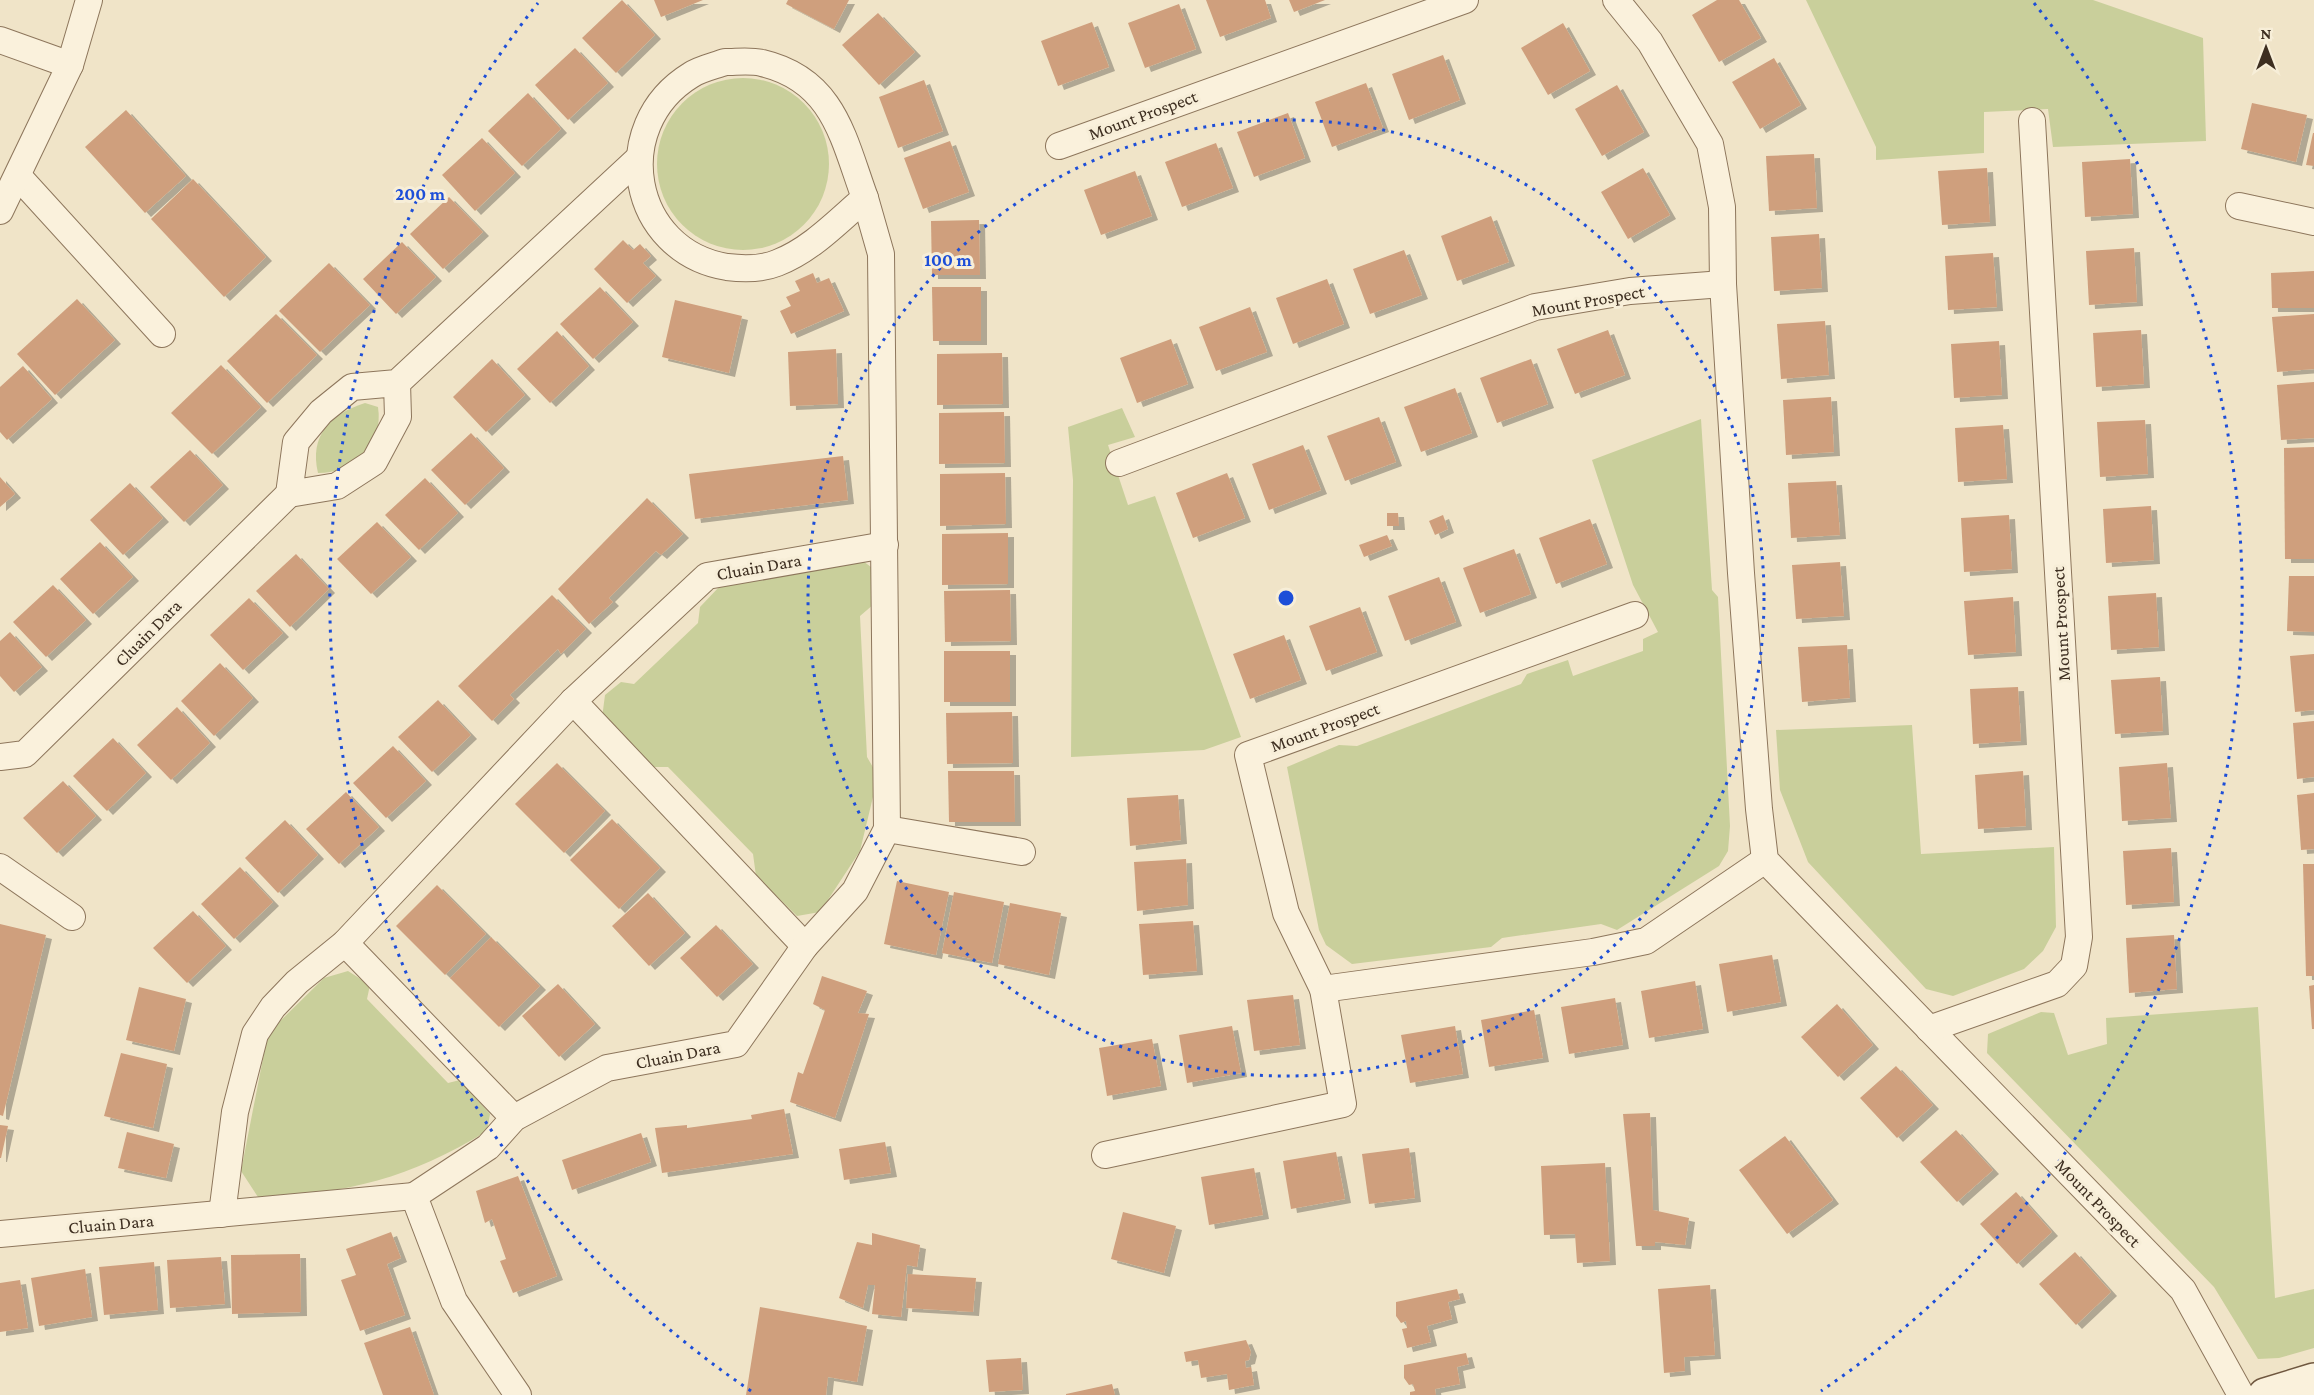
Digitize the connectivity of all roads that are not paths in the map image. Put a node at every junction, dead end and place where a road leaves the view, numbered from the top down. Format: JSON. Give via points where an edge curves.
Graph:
{"nodes":[{"id":1,"x":89,"y":0,"type":"edge"},
{"id":2,"x":1465,"y":0,"type":"edge"},
{"id":3,"x":1616,"y":0,"type":"edge"},
{"id":4,"x":0,"y":40,"type":"edge"},
{"id":5,"x":70,"y":65,"type":"junction"},
{"id":6,"x":2031,"y":121,"type":"dead end"},
{"id":7,"x":1059,"y":146,"type":"dead end"},
{"id":8,"x":638,"y":159,"type":"junction"},
{"id":9,"x":18,"y":176,"type":"junction"},
{"id":10,"x":865,"y":198,"type":"junction"},
{"id":11,"x":2239,"y":206,"type":"dead end"},
{"id":12,"x":0,"y":211,"type":"edge"},
{"id":13,"x":2314,"y":222,"type":"edge"},
{"id":14,"x":1723,"y":284,"type":"junction"},
{"id":15,"x":162,"y":334,"type":"dead end"},
{"id":16,"x":397,"y":383,"type":"junction"},
{"id":17,"x":1119,"y":463,"type":"dead end"},
{"id":18,"x":289,"y":494,"type":"junction"},
{"id":19,"x":885,"y":545,"type":"junction"},
{"id":20,"x":1635,"y":615,"type":"dead end"},
{"id":21,"x":573,"y":700,"type":"junction"},
{"id":22,"x":0,"y":757,"type":"edge"},
{"id":23,"x":887,"y":829,"type":"junction"},
{"id":24,"x":1022,"y":852,"type":"dead end"},
{"id":25,"x":1765,"y":860,"type":"junction"},
{"id":26,"x":0,"y":867,"type":"edge"},
{"id":27,"x":72,"y":917,"type":"dead end"},
{"id":28,"x":345,"y":943,"type":"junction"},
{"id":29,"x":805,"y":946,"type":"junction"},
{"id":30,"x":1323,"y":990,"type":"junction"},
{"id":31,"x":1929,"y":1029,"type":"junction"},
{"id":32,"x":514,"y":1118,"type":"junction"},
{"id":33,"x":1105,"y":1155,"type":"dead end"},
{"id":34,"x":414,"y":1196,"type":"junction"},
{"id":35,"x":222,"y":1214,"type":"junction"},
{"id":36,"x":0,"y":1234,"type":"edge"},
{"id":37,"x":2314,"y":1380,"type":"edge"},
{"id":38,"x":518,"y":1395,"type":"edge"},
{"id":39,"x":2241,"y":1395,"type":"edge"},
{"id":40,"x":2265,"y":1395,"type":"edge"}],
"edges":[{"from":1,"to":5,"type":"street"},
{"from":2,"to":7,"type":"street","name":"Mount Prospect"},
{"from":3,"to":14,"type":"street","via":[[1650,42],[1710,144],[1722,207]]},
{"from":4,"to":5,"type":"street"},
{"from":5,"to":9,"type":"street"},
{"from":6,"to":31,"type":"street","name":"Mount Prospect","via":[[2079,937],[2074,966],[2057,984]]},
{"from":8,"to":10,"type":"street","name":"Cluain Dara","via":[[642,193],[656,223],[679,248],[709,264],[743,269],[776,264],[806,248]]},
{"from":8,"to":10,"type":"street","name":"Cluain Dara","via":[[646,125],[664,96],[692,74],[725,62],[760,62],[793,73],[820,95],[839,124]]},
{"from":8,"to":16,"type":"street"},
{"from":9,"to":12,"type":"street"},
{"from":9,"to":15,"type":"street"},
{"from":10,"to":19,"type":"street","name":"Cluain Dara","via":[[880,254]]},
{"from":11,"to":13,"type":"street"},
{"from":14,"to":17,"type":"street","name":"Mount Prospect","via":[[1630,291],[1535,307]]},
{"from":14,"to":25,"type":"street","via":[[1741,573]]},
{"from":16,"to":18,"type":"street","via":[[352,387],[321,412],[296,442]]},
{"from":16,"to":18,"type":"street","via":[[398,417],[374,462],[336,486]]},
{"from":18,"to":22,"type":"street","name":"Cluain Dara","via":[[25,754]]},
{"from":19,"to":21,"type":"street","name":"Cluain Dara","via":[[707,576]]},
{"from":19,"to":23,"type":"street","name":"Cluain Dara"},
{"from":20,"to":30,"type":"street","name":"Mount Prospect","via":[[1248,755],[1286,913]]},
{"from":21,"to":28,"type":"street","name":"Cluain Dara"},
{"from":21,"to":29,"type":"street"},
{"from":23,"to":24,"type":"street"},
{"from":23,"to":29,"type":"street","name":"Cluain Dara","via":[[855,891]]},
{"from":25,"to":30,"type":"street","via":[[1646,940],[1593,952]]},
{"from":25,"to":31,"type":"street","name":"Mount Prospect"},
{"from":26,"to":27,"type":"street"},
{"from":28,"to":32,"type":"street"},
{"from":28,"to":35,"type":"street","name":"Cluain Dara","via":[[273,1006],[255,1034],[235,1112]]},
{"from":29,"to":32,"type":"street","name":"Cluain Dara","via":[[736,1044],[607,1068]]},
{"from":30,"to":33,"type":"street","name":"Mount Prospect","via":[[1343,1104]]},
{"from":31,"to":39,"type":"street","name":"Mount Prospect","via":[[2183,1290]]},
{"from":32,"to":34,"type":"street","name":"Cluain Dara","via":[[488,1147]]},
{"from":34,"to":35,"type":"street","name":"Cluain Dara"},
{"from":34,"to":38,"type":"street","via":[[454,1301]]},
{"from":35,"to":36,"type":"street","name":"Cluain Dara"},
{"from":37,"to":40,"type":"street"}]}
